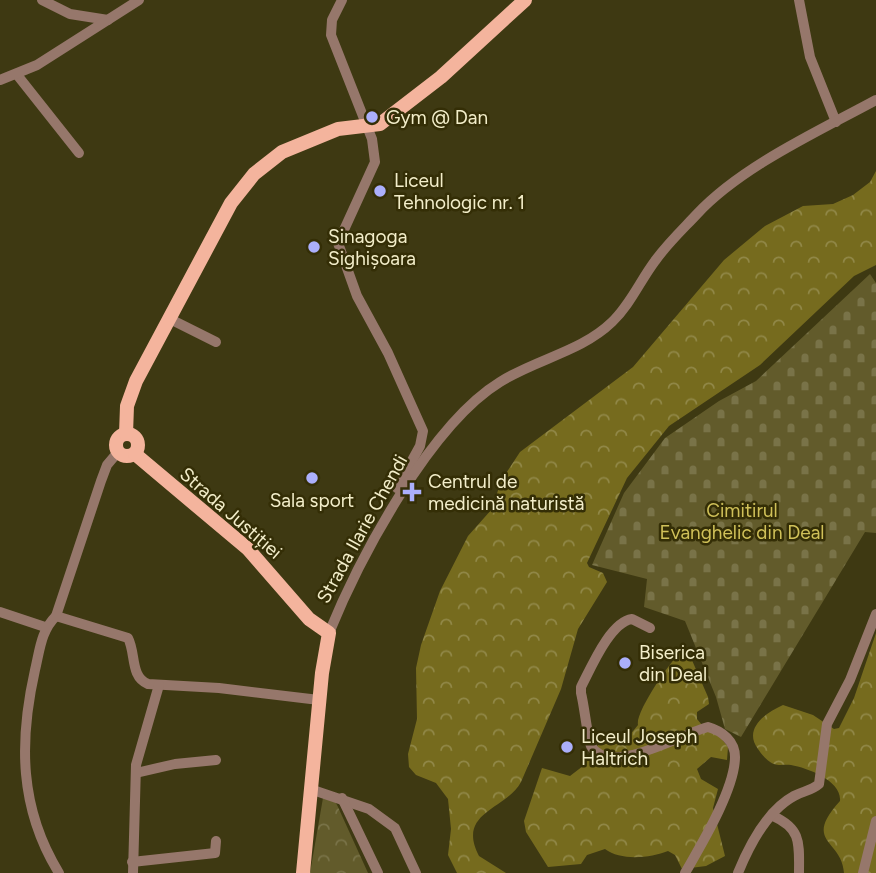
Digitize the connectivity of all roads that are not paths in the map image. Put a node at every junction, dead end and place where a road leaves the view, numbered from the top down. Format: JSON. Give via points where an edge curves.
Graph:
{"nodes":[{"id":1,"x":42,"y":0,"type":"edge"},
{"id":2,"x":139,"y":0,"type":"edge"},
{"id":3,"x":342,"y":0,"type":"edge"},
{"id":4,"x":525,"y":0,"type":"edge"},
{"id":5,"x":799,"y":0,"type":"edge"},
{"id":6,"x":107,"y":20,"type":"junction"},
{"id":7,"x":18,"y":75,"type":"junction"},
{"id":8,"x":0,"y":80,"type":"edge"},
{"id":9,"x":876,"y":100,"type":"edge"},
{"id":10,"x":836,"y":122,"type":"junction"},
{"id":11,"x":367,"y":128,"type":"junction"},
{"id":12,"x":79,"y":153,"type":"dead end"},
{"id":13,"x":168,"y":318,"type":"junction"},
{"id":14,"x":216,"y":342,"type":"dead end"},
{"id":15,"x":126,"y":434,"type":"junction"},
{"id":16,"x":118,"y":452,"type":"junction"},
{"id":17,"x":135,"y":454,"type":"junction"},
{"id":18,"x":381,"y":529,"type":"junction"},
{"id":19,"x":0,"y":612,"type":"edge"},
{"id":20,"x":876,"y":614,"type":"edge"},
{"id":21,"x":56,"y":616,"type":"junction"},
{"id":22,"x":45,"y":627,"type":"junction"},
{"id":23,"x":650,"y":628,"type":"dead end"},
{"id":24,"x":328,"y":633,"type":"junction"},
{"id":25,"x":159,"y":685,"type":"junction"},
{"id":26,"x":319,"y":700,"type":"junction"},
{"id":27,"x":216,"y":760,"type":"dead end"},
{"id":28,"x":136,"y":773,"type":"junction"},
{"id":29,"x":313,"y":790,"type":"junction"},
{"id":30,"x":342,"y":798,"type":"junction"},
{"id":31,"x":773,"y":816,"type":"junction"},
{"id":32,"x":876,"y":821,"type":"edge"},
{"id":33,"x":216,"y":841,"type":"dead end"},
{"id":34,"x":133,"y":868,"type":"edge"},
{"id":35,"x":59,"y":873,"type":"edge"},
{"id":36,"x":303,"y":873,"type":"edge"},
{"id":37,"x":378,"y":873,"type":"edge"},
{"id":38,"x":416,"y":873,"type":"edge"},
{"id":39,"x":685,"y":873,"type":"edge"},
{"id":40,"x":738,"y":873,"type":"edge"},
{"id":41,"x":799,"y":873,"type":"edge"},
{"id":42,"x":863,"y":873,"type":"edge"}],
"edges":[{"from":1,"to":6,"type":"street","via":[[69,14]]},
{"from":2,"to":6,"type":"street"},
{"from":3,"to":11,"type":"street","via":[[332,20],[331,35]]},
{"from":4,"to":11,"type":"main road","via":[[432,84],[384,121]]},
{"from":5,"to":10,"type":"street","via":[[810,57]]},
{"from":6,"to":7,"type":"street"},
{"from":7,"to":8,"type":"street"},
{"from":7,"to":12,"type":"street"},
{"from":9,"to":10,"type":"street","name":"Strada Ilarie Chendi"},
{"from":10,"to":18,"type":"street","name":"Strada Ilarie Chendi","via":[[760,166],[700,211],[655,260],[625,307],[598,333],[501,381],[473,402],[427,454]]},
{"from":11,"to":13,"type":"main road","via":[[338,129],[312,138],[282,152],[254,174],[231,203]]},
{"from":11,"to":18,"type":"street","via":[[376,149],[375,162],[341,230],[339,248],[362,308],[423,431],[420,446],[384,513]]},
{"from":13,"to":14,"type":"street"},
{"from":13,"to":15,"type":"main road","via":[[130,394]]},
{"from":15,"to":16,"type":"main road","via":[[117,441]]},
{"from":15,"to":17,"type":"main road","via":[[137,441]]},
{"from":16,"to":17,"type":"main road","via":[[128,457]]},
{"from":16,"to":21,"type":"street","via":[[107,465]]},
{"from":17,"to":24,"type":"main road","name":"Strada Justiției","via":[[248,548],[309,619]]},
{"from":18,"to":24,"type":"street","name":"Strada Ilarie Chendi"},
{"from":19,"to":22,"type":"street"},
{"from":20,"to":31,"type":"street","via":[[827,724],[819,783],[793,797]]},
{"from":21,"to":22,"type":"street"},
{"from":21,"to":25,"type":"street","via":[[128,638],[138,678]]},
{"from":22,"to":35,"type":"street","via":[[26,708],[23,761],[36,823]]},
{"from":23,"to":39,"type":"street","via":[[632,619],[620,624],[604,644],[581,693],[590,743],[602,755],[636,755],[708,727],[718,729],[729,740],[734,766],[712,826]]},
{"from":24,"to":26,"type":"main road","name":"Strada Ilarie Chendi"},
{"from":25,"to":26,"type":"street"},
{"from":25,"to":28,"type":"street"},
{"from":26,"to":29,"type":"main road","name":"Strada Ilarie Chendi"},
{"from":27,"to":28,"type":"street"},
{"from":28,"to":34,"type":"street"},
{"from":29,"to":30,"type":"street"},
{"from":29,"to":36,"type":"main road","name":"Strada Ilarie Chendi"},
{"from":30,"to":37,"type":"street"},
{"from":30,"to":38,"type":"street","via":[[369,809],[395,828]]},
{"from":31,"to":40,"type":"street"},
{"from":31,"to":41,"type":"street","via":[[796,833]]},
{"from":32,"to":42,"type":"street"},
{"from":33,"to":34,"type":"street","via":[[215,853]]}]}
